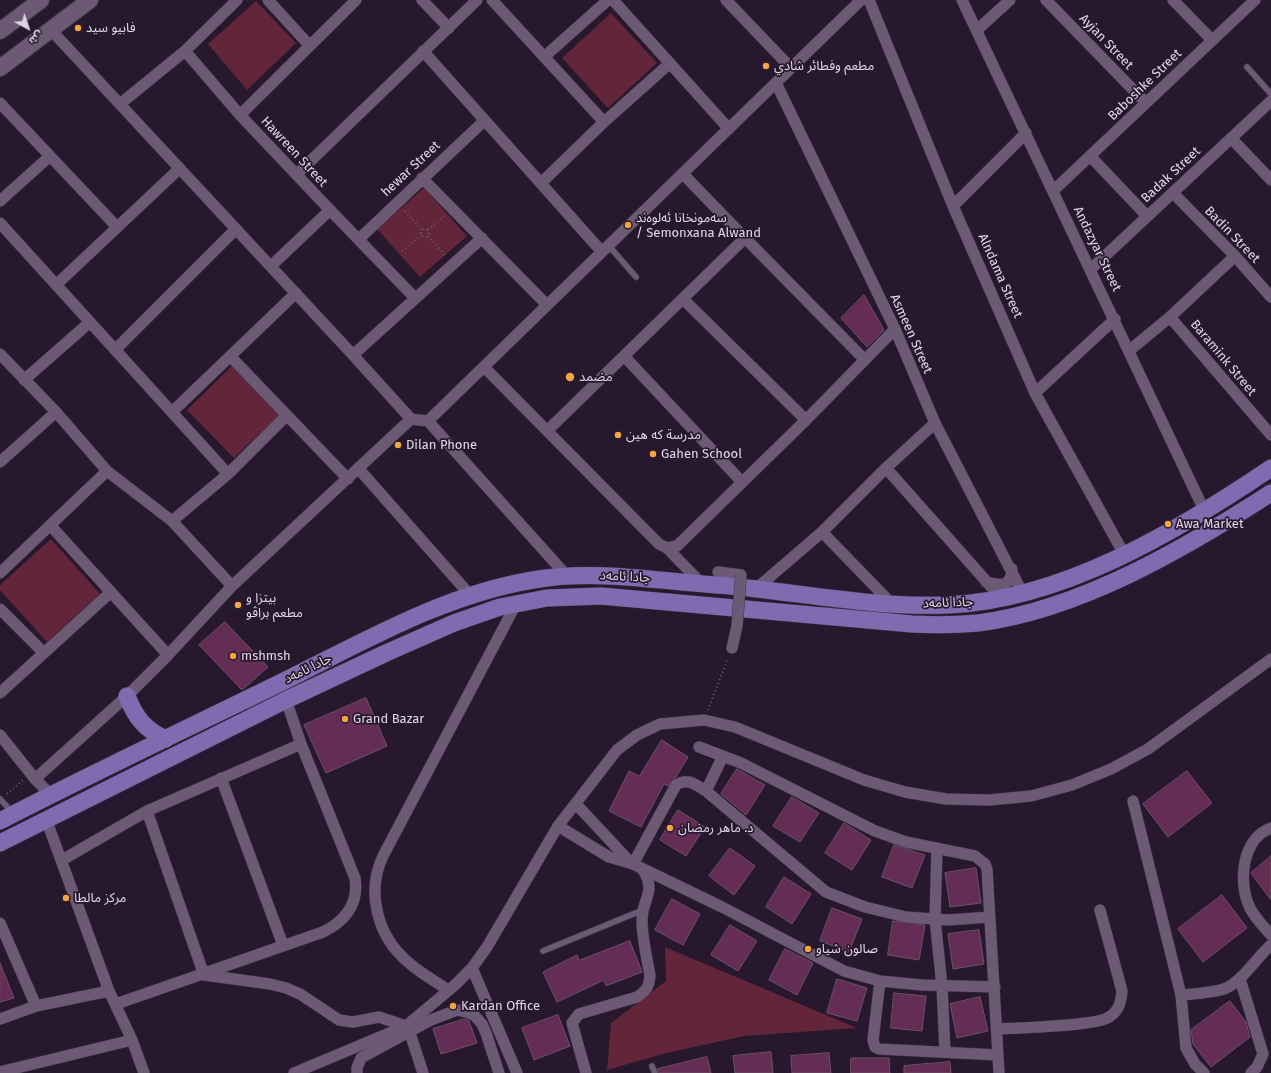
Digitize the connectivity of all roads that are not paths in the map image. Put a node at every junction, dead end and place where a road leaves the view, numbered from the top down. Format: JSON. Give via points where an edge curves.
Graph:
{"nodes":[{"id":1,"x":41,"y":0,"type":"edge"},
{"id":2,"x":90,"y":0,"type":"edge"},
{"id":3,"x":237,"y":0,"type":"edge"},
{"id":4,"x":268,"y":0,"type":"edge"},
{"id":5,"x":356,"y":0,"type":"edge"},
{"id":6,"x":422,"y":0,"type":"edge"},
{"id":7,"x":477,"y":0,"type":"edge"},
{"id":8,"x":492,"y":0,"type":"edge"},
{"id":9,"x":608,"y":0,"type":"edge"},
{"id":10,"x":613,"y":0,"type":"edge"},
{"id":11,"x":861,"y":0,"type":"edge"},
{"id":12,"x":869,"y":0,"type":"edge"},
{"id":13,"x":962,"y":0,"type":"edge"},
{"id":14,"x":1010,"y":0,"type":"edge"},
{"id":15,"x":1046,"y":0,"type":"edge"},
{"id":16,"x":1173,"y":0,"type":"edge"},
{"id":17,"x":1255,"y":0,"type":"edge"},
{"id":18,"x":732,"y":2,"type":"edge"},
{"id":19,"x":449,"y":28,"type":"junction"},
{"id":20,"x":52,"y":30,"type":"junction"},
{"id":21,"x":977,"y":30,"type":"junction"},
{"id":22,"x":0,"y":31,"type":"edge"},
{"id":23,"x":1212,"y":40,"type":"junction"},
{"id":24,"x":309,"y":45,"type":"junction"},
{"id":25,"x":185,"y":51,"type":"junction"},
{"id":26,"x":423,"y":51,"type":"junction"},
{"id":27,"x":544,"y":57,"type":"junction"},
{"id":28,"x":670,"y":64,"type":"junction"},
{"id":29,"x":1247,"y":67,"type":"dead end"},
{"id":30,"x":0,"y":68,"type":"edge"},
{"id":31,"x":791,"y":68,"type":"junction"},
{"id":32,"x":776,"y":83,"type":"junction"},
{"id":33,"x":1271,"y":94,"type":"edge"},
{"id":34,"x":1271,"y":101,"type":"edge"},
{"id":35,"x":0,"y":103,"type":"edge"},
{"id":36,"x":1146,"y":103,"type":"junction"},
{"id":37,"x":120,"y":104,"type":"junction"},
{"id":38,"x":240,"y":115,"type":"junction"},
{"id":39,"x":484,"y":121,"type":"junction"},
{"id":40,"x":604,"y":122,"type":"junction"},
{"id":41,"x":729,"y":129,"type":"junction"},
{"id":42,"x":1026,"y":133,"type":"junction"},
{"id":43,"x":1231,"y":138,"type":"junction"},
{"id":44,"x":50,"y":156,"type":"junction"},
{"id":45,"x":1091,"y":157,"type":"junction"},
{"id":46,"x":180,"y":168,"type":"junction"},
{"id":47,"x":296,"y":174,"type":"junction"},
{"id":48,"x":683,"y":174,"type":"junction"},
{"id":49,"x":422,"y":178,"type":"junction"},
{"id":50,"x":1271,"y":180,"type":"edge"},
{"id":51,"x":541,"y":183,"type":"junction"},
{"id":52,"x":1054,"y":190,"type":"junction"},
{"id":53,"x":1173,"y":193,"type":"junction"},
{"id":54,"x":0,"y":201,"type":"edge"},
{"id":55,"x":953,"y":206,"type":"junction"},
{"id":56,"x":330,"y":210,"type":"junction"},
{"id":57,"x":1147,"y":216,"type":"junction"},
{"id":58,"x":0,"y":223,"type":"edge"},
{"id":59,"x":117,"y":227,"type":"junction"},
{"id":60,"x":236,"y":229,"type":"junction"},
{"id":61,"x":482,"y":238,"type":"junction"},
{"id":62,"x":745,"y":238,"type":"junction"},
{"id":63,"x":359,"y":239,"type":"junction"},
{"id":64,"x":605,"y":249,"type":"junction"},
{"id":65,"x":1235,"y":256,"type":"junction"},
{"id":66,"x":271,"y":266,"type":"junction"},
{"id":67,"x":1091,"y":269,"type":"junction"},
{"id":68,"x":636,"y":277,"type":"dead end"},
{"id":69,"x":56,"y":285,"type":"junction"},
{"id":70,"x":296,"y":293,"type":"junction"},
{"id":71,"x":1271,"y":297,"type":"edge"},
{"id":72,"x":415,"y":298,"type":"junction"},
{"id":73,"x":684,"y":300,"type":"junction"},
{"id":74,"x":547,"y":306,"type":"junction"},
{"id":75,"x":1170,"y":317,"type":"junction"},
{"id":76,"x":1115,"y":318,"type":"junction"},
{"id":77,"x":90,"y":322,"type":"junction"},
{"id":78,"x":895,"y":330,"type":"junction"},
{"id":79,"x":115,"y":350,"type":"junction"},
{"id":80,"x":1130,"y":350,"type":"junction"},
{"id":81,"x":0,"y":354,"type":"edge"},
{"id":82,"x":353,"y":354,"type":"junction"},
{"id":83,"x":624,"y":356,"type":"junction"},
{"id":84,"x":231,"y":357,"type":"junction"},
{"id":85,"x":865,"y":360,"type":"junction"},
{"id":86,"x":484,"y":367,"type":"junction"},
{"id":87,"x":24,"y":380,"type":"junction"},
{"id":88,"x":1035,"y":393,"type":"junction"},
{"id":89,"x":56,"y":412,"type":"junction"},
{"id":90,"x":172,"y":412,"type":"junction"},
{"id":91,"x":287,"y":415,"type":"junction"},
{"id":92,"x":411,"y":419,"type":"junction"},
{"id":93,"x":806,"y":420,"type":"junction"},
{"id":94,"x":428,"y":421,"type":"junction"},
{"id":95,"x":935,"y":423,"type":"junction"},
{"id":96,"x":548,"y":430,"type":"junction"},
{"id":97,"x":1271,"y":435,"type":"edge"},
{"id":98,"x":0,"y":462,"type":"edge"},
{"id":99,"x":358,"y":468,"type":"junction"},
{"id":100,"x":886,"y":468,"type":"junction"},
{"id":101,"x":1271,"y":468,"type":"edge"},
{"id":102,"x":107,"y":471,"type":"junction"},
{"id":103,"x":228,"y":474,"type":"junction"},
{"id":104,"x":348,"y":479,"type":"junction"},
{"id":105,"x":741,"y":482,"type":"junction"},
{"id":106,"x":1271,"y":493,"type":"edge"},
{"id":107,"x":1204,"y":510,"type":"junction"},
{"id":108,"x":172,"y":521,"type":"junction"},
{"id":109,"x":50,"y":525,"type":"junction"},
{"id":110,"x":822,"y":532,"type":"junction"},
{"id":111,"x":667,"y":548,"type":"junction"},
{"id":112,"x":1124,"y":554,"type":"junction"},
{"id":113,"x":1096,"y":567,"type":"junction"},
{"id":114,"x":1012,"y":569,"type":"junction"},
{"id":115,"x":718,"y":572,"type":"dead end"},
{"id":116,"x":0,"y":573,"type":"edge"},
{"id":117,"x":566,"y":575,"type":"junction"},
{"id":118,"x":1065,"y":580,"type":"junction"},
{"id":119,"x":986,"y":582,"type":"junction"},
{"id":120,"x":702,"y":584,"type":"junction"},
{"id":121,"x":232,"y":586,"type":"junction"},
{"id":122,"x":1104,"y":586,"type":"junction"},
{"id":123,"x":757,"y":588,"type":"junction"},
{"id":124,"x":111,"y":592,"type":"junction"},
{"id":125,"x":1023,"y":594,"type":"junction"},
{"id":126,"x":470,"y":595,"type":"junction"},
{"id":127,"x":1002,"y":599,"type":"junction"},
{"id":128,"x":1072,"y":599,"type":"junction"},
{"id":129,"x":891,"y":603,"type":"junction"},
{"id":130,"x":516,"y":604,"type":"junction"},
{"id":131,"x":0,"y":609,"type":"edge"},
{"id":132,"x":732,"y":648,"type":"road end"},
{"id":133,"x":44,"y":653,"type":"junction"},
{"id":134,"x":168,"y":655,"type":"junction"},
{"id":135,"x":1271,"y":659,"type":"edge"},
{"id":136,"x":0,"y":694,"type":"edge"},
{"id":137,"x":127,"y":696,"type":"junction"},
{"id":138,"x":286,"y":700,"type":"junction"},
{"id":139,"x":0,"y":735,"type":"edge"},
{"id":140,"x":166,"y":739,"type":"junction"},
{"id":141,"x":301,"y":744,"type":"junction"},
{"id":142,"x":698,"y":747,"type":"dead end"},
{"id":143,"x":723,"y":756,"type":"junction"},
{"id":144,"x":221,"y":778,"type":"junction"},
{"id":145,"x":35,"y":779,"type":"junction"},
{"id":146,"x":706,"y":791,"type":"junction"},
{"id":147,"x":51,"y":795,"type":"junction"},
{"id":148,"x":2,"y":797,"type":"edge"},
{"id":149,"x":1133,"y":801,"type":"dead end"},
{"id":150,"x":576,"y":804,"type":"junction"},
{"id":151,"x":147,"y":811,"type":"junction"},
{"id":152,"x":7,"y":818,"type":"edge"},
{"id":153,"x":46,"y":819,"type":"junction"},
{"id":154,"x":558,"y":826,"type":"junction"},
{"id":155,"x":1271,"y":828,"type":"edge"},
{"id":156,"x":0,"y":843,"type":"edge"},
{"id":157,"x":937,"y":848,"type":"junction"},
{"id":158,"x":62,"y":860,"type":"junction"},
{"id":159,"x":633,"y":864,"type":"junction"},
{"id":160,"x":644,"y":870,"type":"junction"},
{"id":161,"x":643,"y":910,"type":"junction"},
{"id":162,"x":1100,"y":910,"type":"dead end"},
{"id":163,"x":990,"y":917,"type":"junction"},
{"id":164,"x":935,"y":919,"type":"junction"},
{"id":165,"x":0,"y":923,"type":"edge"},
{"id":166,"x":1271,"y":935,"type":"edge"},
{"id":167,"x":1271,"y":944,"type":"edge"},
{"id":168,"x":283,"y":945,"type":"junction"},
{"id":169,"x":543,"y":951,"type":"dead end"},
{"id":170,"x":472,"y":968,"type":"junction"},
{"id":171,"x":204,"y":975,"type":"junction"},
{"id":172,"x":1240,"y":979,"type":"junction"},
{"id":173,"x":880,"y":981,"type":"junction"},
{"id":174,"x":942,"y":986,"type":"junction"},
{"id":175,"x":995,"y":987,"type":"junction"},
{"id":176,"x":448,"y":990,"type":"junction"},
{"id":177,"x":109,"y":991,"type":"junction"},
{"id":178,"x":1181,"y":995,"type":"junction"},
{"id":179,"x":116,"y":1004,"type":"junction"},
{"id":180,"x":36,"y":1006,"type":"junction"},
{"id":181,"x":0,"y":1019,"type":"edge"},
{"id":182,"x":408,"y":1030,"type":"junction"},
{"id":183,"x":996,"y":1030,"type":"junction"},
{"id":184,"x":132,"y":1040,"type":"junction"},
{"id":185,"x":944,"y":1052,"type":"junction"},
{"id":186,"x":998,"y":1055,"type":"junction"},
{"id":187,"x":652,"y":1066,"type":"dead end"},
{"id":188,"x":0,"y":1072,"type":"edge"},
{"id":189,"x":144,"y":1073,"type":"edge"},
{"id":190,"x":294,"y":1073,"type":"edge"},
{"id":191,"x":357,"y":1073,"type":"edge"},
{"id":192,"x":423,"y":1073,"type":"edge"},
{"id":193,"x":499,"y":1073,"type":"edge"},
{"id":194,"x":517,"y":1073,"type":"edge"},
{"id":195,"x":586,"y":1073,"type":"edge"},
{"id":196,"x":655,"y":1073,"type":"edge"},
{"id":197,"x":999,"y":1073,"type":"edge"},
{"id":198,"x":1204,"y":1073,"type":"edge"},
{"id":199,"x":1251,"y":1073,"type":"edge"}],
"edges":[{"from":1,"to":22,"type":"street"},
{"from":2,"to":20,"type":"street"},
{"from":3,"to":25,"type":"street"},
{"from":4,"to":24,"type":"street"},
{"from":5,"to":24,"type":"street"},
{"from":6,"to":19,"type":"street"},
{"from":7,"to":19,"type":"street"},
{"from":8,"to":27,"type":"street"},
{"from":9,"to":27,"type":"street"},
{"from":10,"to":28,"type":"street"},
{"from":11,"to":31,"type":"street"},
{"from":12,"to":55,"type":"street","name":"Alndama Street"},
{"from":13,"to":21,"type":"street","name":"Andazyar Street"},
{"from":14,"to":21,"type":"street"},
{"from":15,"to":36,"type":"street","name":"Ayjan Street"},
{"from":16,"to":23,"type":"street"},
{"from":17,"to":23,"type":"street","name":"Baboshke Street"},
{"from":18,"to":31,"type":"street"},
{"from":19,"to":26,"type":"street"},
{"from":20,"to":30,"type":"street"},
{"from":20,"to":37,"type":"street"},
{"from":21,"to":42,"type":"street","name":"Andazyar Street"},
{"from":23,"to":36,"type":"street","name":"Baboshke Street"},
{"from":24,"to":38,"type":"street"},
{"from":25,"to":37,"type":"street"},
{"from":25,"to":38,"type":"street","name":"Hawreen Street"},
{"from":26,"to":39,"type":"street"},
{"from":26,"to":47,"type":"street"},
{"from":27,"to":40,"type":"street"},
{"from":28,"to":40,"type":"street"},
{"from":28,"to":41,"type":"street"},
{"from":29,"to":33,"type":"lane"},
{"from":31,"to":32,"type":"street"},
{"from":32,"to":41,"type":"street"},
{"from":32,"to":78,"type":"street","name":"Asmeen Street"},
{"from":34,"to":43,"type":"street","name":"Badak Street"},
{"from":35,"to":44,"type":"street"},
{"from":36,"to":45,"type":"street","name":"Baboshke Street"},
{"from":37,"to":46,"type":"street"},
{"from":38,"to":47,"type":"street","name":"Hawreen Street"},
{"from":39,"to":49,"type":"street","name":"hewar Street"},
{"from":39,"to":51,"type":"street"},
{"from":40,"to":51,"type":"street"},
{"from":41,"to":48,"type":"street"},
{"from":42,"to":52,"type":"street","name":"Andazyar Street"},
{"from":42,"to":55,"type":"street"},
{"from":43,"to":50,"type":"street"},
{"from":43,"to":53,"type":"street","name":"Badak Street"},
{"from":44,"to":54,"type":"street"},
{"from":44,"to":59,"type":"street"},
{"from":45,"to":52,"type":"street","name":"Baboshke Street"},
{"from":45,"to":57,"type":"street"},
{"from":46,"to":59,"type":"street"},
{"from":46,"to":60,"type":"street"},
{"from":47,"to":56,"type":"street","name":"Hawreen Street"},
{"from":48,"to":62,"type":"street"},
{"from":48,"to":64,"type":"street"},
{"from":49,"to":61,"type":"street"},
{"from":49,"to":63,"type":"street","name":"hewar Street"},
{"from":51,"to":64,"type":"street"},
{"from":52,"to":67,"type":"street","name":"Andazyar Street"},
{"from":53,"to":57,"type":"street","name":"Badak Street"},
{"from":53,"to":65,"type":"street","name":"Badin Street"},
{"from":55,"to":88,"type":"street","name":"Alndama Street"},
{"from":56,"to":63,"type":"street","name":"Hawreen Street"},
{"from":56,"to":66,"type":"street"},
{"from":57,"to":67,"type":"street","name":"Badak Street"},
{"from":58,"to":69,"type":"street"},
{"from":59,"to":69,"type":"street"},
{"from":60,"to":66,"type":"street"},
{"from":60,"to":79,"type":"street"},
{"from":61,"to":72,"type":"street"},
{"from":61,"to":74,"type":"street"},
{"from":62,"to":73,"type":"street"},
{"from":62,"to":85,"type":"street"},
{"from":63,"to":72,"type":"street","name":"Hawreen Street"},
{"from":64,"to":68,"type":"lane"},
{"from":64,"to":74,"type":"street"},
{"from":65,"to":71,"type":"street","name":"Badin Street"},
{"from":65,"to":75,"type":"street"},
{"from":66,"to":70,"type":"street"},
{"from":67,"to":76,"type":"street","name":"Andazyar Street"},
{"from":69,"to":77,"type":"street"},
{"from":70,"to":82,"type":"street"},
{"from":70,"to":84,"type":"street"},
{"from":72,"to":82,"type":"street"},
{"from":73,"to":83,"type":"street"},
{"from":73,"to":93,"type":"street"},
{"from":74,"to":86,"type":"street"},
{"from":75,"to":80,"type":"street"},
{"from":75,"to":97,"type":"street","name":"Baramink Street"},
{"from":76,"to":80,"type":"street","name":"Andazyar Street"},
{"from":76,"to":88,"type":"street"},
{"from":77,"to":79,"type":"street"},
{"from":77,"to":87,"type":"street"},
{"from":78,"to":85,"type":"street"},
{"from":78,"to":95,"type":"street","name":"Asmeen Street"},
{"from":79,"to":90,"type":"street"},
{"from":80,"to":107,"type":"street","name":"Andazyar Street"},
{"from":81,"to":87,"type":"street"},
{"from":82,"to":92,"type":"street"},
{"from":83,"to":96,"type":"street"},
{"from":83,"to":105,"type":"street"},
{"from":84,"to":90,"type":"street"},
{"from":84,"to":91,"type":"street"},
{"from":85,"to":93,"type":"street"},
{"from":86,"to":94,"type":"street"},
{"from":86,"to":96,"type":"street"},
{"from":87,"to":89,"type":"street"},
{"from":88,"to":112,"type":"street","name":"Alndama Street"},
{"from":89,"to":98,"type":"street"},
{"from":89,"to":102,"type":"street"},
{"from":90,"to":103,"type":"street"},
{"from":91,"to":103,"type":"street"},
{"from":91,"to":104,"type":"street"},
{"from":92,"to":94,"type":"street"},
{"from":92,"to":99,"type":"street"},
{"from":93,"to":105,"type":"street"},
{"from":94,"to":117,"type":"street"},
{"from":95,"to":100,"type":"street"},
{"from":95,"to":114,"type":"street","name":"Asmeen Street"},
{"from":96,"to":111,"type":"street","via":[[659,544]]},
{"from":99,"to":104,"type":"street"},
{"from":99,"to":126,"type":"street"},
{"from":100,"to":110,"type":"street"},
{"from":100,"to":119,"type":"street"},
{"from":101,"to":107,"type":"main road","name":"جادا ئامەد"},
{"from":102,"to":108,"type":"street"},
{"from":102,"to":109,"type":"street"},
{"from":103,"to":108,"type":"street"},
{"from":104,"to":121,"type":"street"},
{"from":105,"to":111,"type":"street","via":[[677,546]]},
{"from":106,"to":122,"type":"main road","name":"جادا ئامەد","via":[[1189,542]]},
{"from":107,"to":112,"type":"main road","name":"جادا ئامەد"},
{"from":108,"to":121,"type":"street"},
{"from":109,"to":116,"type":"street"},
{"from":109,"to":124,"type":"street"},
{"from":110,"to":123,"type":"street"},
{"from":110,"to":129,"type":"street"},
{"from":111,"to":120,"type":"street"},
{"from":112,"to":113,"type":"main road","name":"جادا ئامەد"},
{"from":113,"to":118,"type":"main road","name":"جادا ئامەد"},
{"from":113,"to":122,"type":"main road"},
{"from":114,"to":119,"type":"street","via":[[1006,583],[998,585]]},
{"from":114,"to":125,"type":"street","name":"Asmeen Street"},
{"from":115,"to":132,"type":"street","bridge":true,"via":[[741,575],[737,626]]},
{"from":117,"to":120,"type":"main road","name":"جادا ئامەد","via":[[622,576]]},
{"from":117,"to":126,"type":"main road","name":"جادا ئامەد","via":[[506,585]]},
{"from":118,"to":125,"type":"main road","name":"جادا ئامەد"},
{"from":118,"to":128,"type":"main road"},
{"from":119,"to":127,"type":"street"},
{"from":120,"to":123,"type":"main road","name":"جادا ئامەد"},
{"from":121,"to":134,"type":"street"},
{"from":122,"to":128,"type":"main road","name":"جادا ئامەد"},
{"from":123,"to":129,"type":"main road","name":"جادا ئامەد"},
{"from":124,"to":133,"type":"street"},
{"from":124,"to":134,"type":"street"},
{"from":125,"to":127,"type":"main road","name":"جادا ئامەد"},
{"from":126,"to":140,"type":"main road","name":"جادا ئامەد","via":[[400,624]]},
{"from":127,"to":129,"type":"main road","name":"جادا ئامەد","via":[[947,605]]},
{"from":128,"to":130,"type":"main road","name":"جادا ئامەد","via":[[1004,618],[946,625],[601,596],[547,598]]},
{"from":130,"to":138,"type":"main road","name":"جادا ئامەد","via":[[454,623]]},
{"from":130,"to":176,"type":"street","via":[[383,856],[374,881],[376,908],[390,942],[407,962]]},
{"from":131,"to":133,"type":"street"},
{"from":133,"to":136,"type":"street"},
{"from":134,"to":137,"type":"street"},
{"from":135,"to":150,"type":"street","via":[[1148,749],[1111,769],[1072,785],[1031,796],[989,800],[946,799],[904,792],[864,780],[735,727],[704,720],[660,724],[637,735],[617,750]]},
{"from":137,"to":140,"type":"main road","via":[[145,728]]},
{"from":137,"to":145,"type":"street"},
{"from":138,"to":141,"type":"street"},
{"from":138,"to":153,"type":"main road","name":"جادا ئامەد"},
{"from":139,"to":145,"type":"street"},
{"from":140,"to":147,"type":"main road","name":"جادا ئامەد"},
{"from":141,"to":144,"type":"street"},
{"from":141,"to":168,"type":"street","via":[[355,878],[357,890],[349,911],[333,927]]},
{"from":142,"to":143,"type":"street"},
{"from":143,"to":146,"type":"street"},
{"from":143,"to":157,"type":"street","via":[[875,831],[906,842]]},
{"from":144,"to":151,"type":"street"},
{"from":144,"to":168,"type":"street"},
{"from":145,"to":147,"type":"street"},
{"from":146,"to":159,"type":"street","via":[[690,781],[676,785]]},
{"from":146,"to":164,"type":"street","via":[[826,892],[865,908],[906,917]]},
{"from":147,"to":152,"type":"main road","name":"جادا ئامەد"},
{"from":148,"to":152,"type":"lane"},
{"from":149,"to":178,"type":"street"},
{"from":150,"to":154,"type":"street"},
{"from":150,"to":159,"type":"street"},
{"from":151,"to":158,"type":"street"},
{"from":151,"to":171,"type":"street"},
{"from":153,"to":156,"type":"main road","name":"جادا ئامەد"},
{"from":153,"to":158,"type":"street"},
{"from":154,"to":159,"type":"street","via":[[610,857]]},
{"from":154,"to":170,"type":"street","via":[[502,924]]},
{"from":155,"to":166,"type":"street","via":[[1253,842],[1245,861],[1244,884],[1250,908]]},
{"from":157,"to":163,"type":"street","via":[[975,856],[984,864],[987,869]]},
{"from":157,"to":164,"type":"street"},
{"from":158,"to":177,"type":"street"},
{"from":159,"to":160,"type":"street"},
{"from":160,"to":161,"type":"street","via":[[650,889]]},
{"from":160,"to":173,"type":"street","via":[[730,911],[831,965]]},
{"from":161,"to":169,"type":"lane"},
{"from":161,"to":195,"type":"street","via":[[642,925],[650,976],[649,985],[645,992],[637,997],[579,1014],[573,1019]]},
{"from":162,"to":183,"type":"street","via":[[1122,991],[1121,1004],[1117,1011],[1102,1021]]},
{"from":163,"to":164,"type":"street"},
{"from":163,"to":175,"type":"street"},
{"from":164,"to":174,"type":"street"},
{"from":165,"to":180,"type":"street"},
{"from":167,"to":172,"type":"street"},
{"from":168,"to":171,"type":"street"},
{"from":170,"to":176,"type":"street"},
{"from":170,"to":194,"type":"street"},
{"from":171,"to":179,"type":"street"},
{"from":171,"to":182,"type":"street","via":[[286,988],[300,994],[339,1020],[353,1022],[379,1017]]},
{"from":172,"to":178,"type":"street","via":[[1225,989]]},
{"from":172,"to":199,"type":"street","via":[[1263,1054]]},
{"from":173,"to":174,"type":"street"},
{"from":173,"to":185,"type":"street","via":[[872,1040],[875,1047],[879,1050]]},
{"from":174,"to":175,"type":"street"},
{"from":174,"to":185,"type":"street"},
{"from":175,"to":183,"type":"street"},
{"from":176,"to":182,"type":"street"},
{"from":177,"to":179,"type":"street"},
{"from":177,"to":180,"type":"street"},
{"from":178,"to":198,"type":"street","via":[[1186,1048],[1195,1064]]},
{"from":179,"to":184,"type":"street"},
{"from":180,"to":181,"type":"street"},
{"from":182,"to":190,"type":"street"},
{"from":182,"to":191,"type":"street","via":[[361,1058]]},
{"from":182,"to":192,"type":"street"},
{"from":182,"to":193,"type":"street","via":[[457,1010],[467,1012],[475,1016],[484,1028]]},
{"from":183,"to":186,"type":"street"},
{"from":184,"to":188,"type":"street"},
{"from":184,"to":189,"type":"street"},
{"from":185,"to":186,"type":"street"},
{"from":186,"to":197,"type":"street"},
{"from":187,"to":196,"type":"lane"}]}
